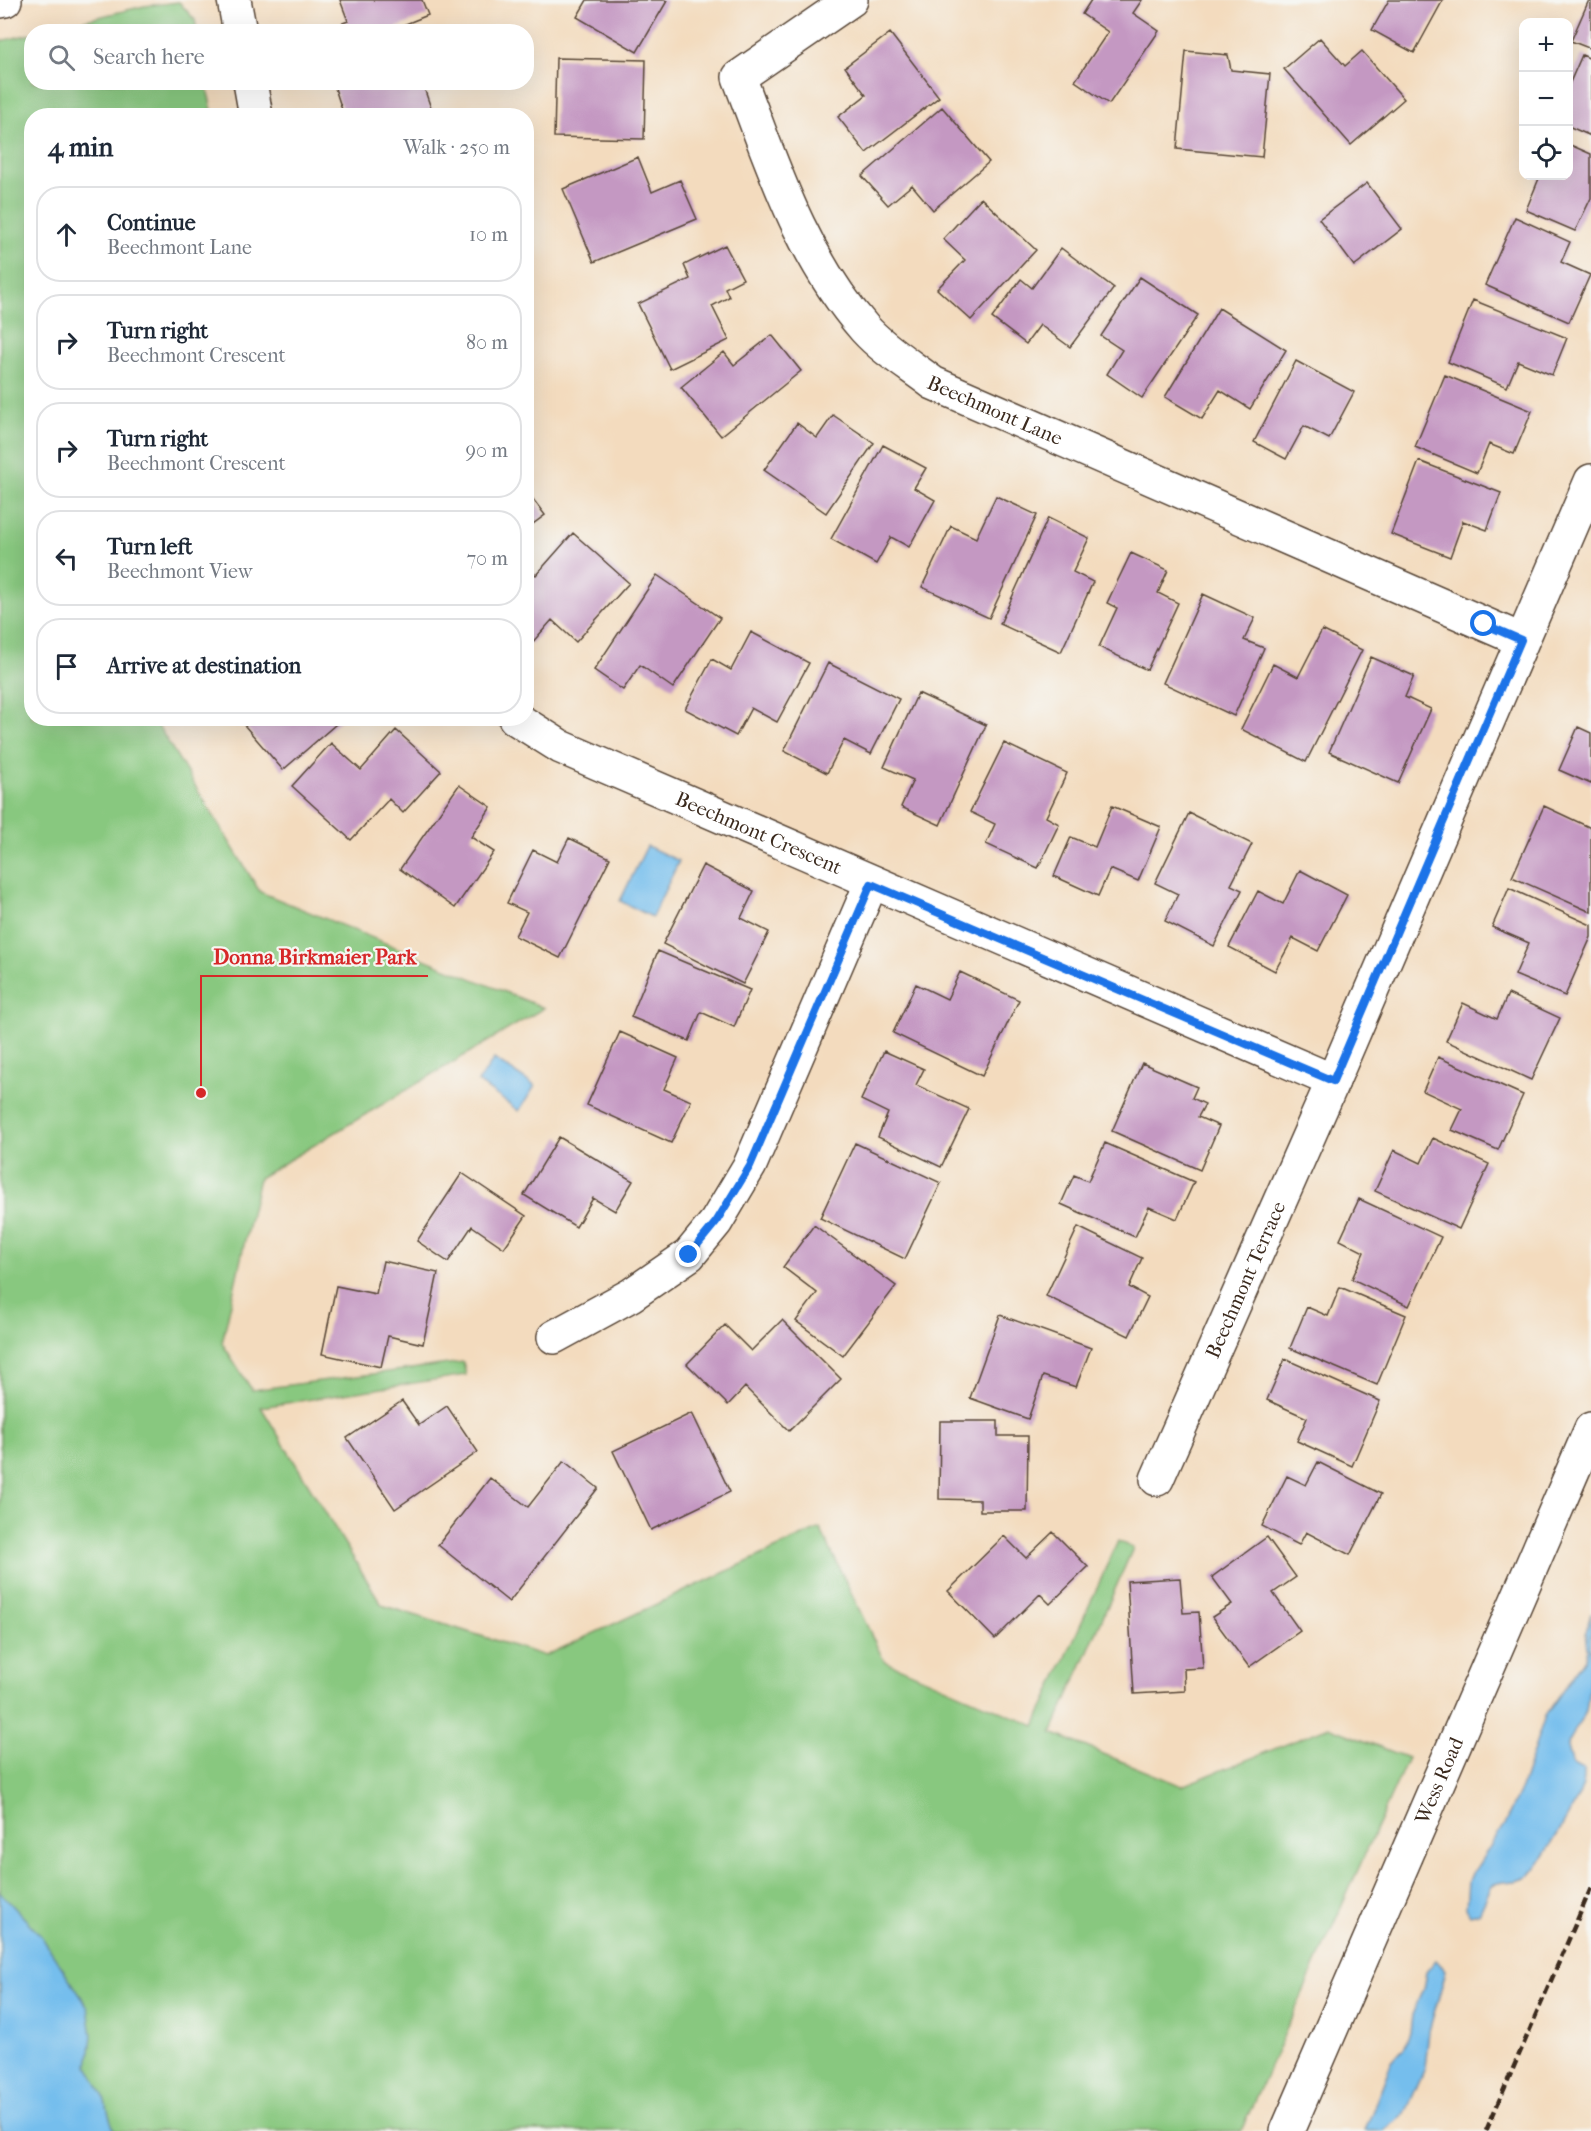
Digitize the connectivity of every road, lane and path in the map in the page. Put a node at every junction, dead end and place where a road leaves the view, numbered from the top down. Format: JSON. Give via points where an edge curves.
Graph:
{"nodes":[{"id":1,"x":5,"y":0,"type":"edge"},
{"id":2,"x":234,"y":0,"type":"edge"},
{"id":3,"x":851,"y":0,"type":"edge"},
{"id":4,"x":0,"y":1,"type":"edge"},
{"id":5,"x":238,"y":24,"type":"edge"},
{"id":6,"x":251,"y":90,"type":"edge"},
{"id":7,"x":255,"y":108,"type":"edge"},
{"id":8,"x":1591,"y":481,"type":"edge"},
{"id":9,"x":1521,"y":640,"type":"junction"},
{"id":10,"x":528,"y":726,"type":"edge"},
{"id":11,"x":871,"y":884,"type":"junction"},
{"id":12,"x":1333,"y":1081,"type":"junction"},
{"id":13,"x":554,"y":1337,"type":"dead end"},
{"id":14,"x":1591,"y":1429,"type":"edge"},
{"id":15,"x":1157,"y":1479,"type":"dead end"},
{"id":16,"x":1287,"y":2131,"type":"edge"}],
"edges":[{"from":1,"to":4,"type":"street"},
{"from":2,"to":5,"type":"street"},
{"from":3,"to":9,"type":"street","name":"Beechmont Lane","via":[[739,77],[788,205],[817,264],[866,330],[933,383]]},
{"from":6,"to":7,"type":"street"},
{"from":8,"to":9,"type":"street"},
{"from":9,"to":12,"type":"street"},
{"from":10,"to":11,"type":"street","name":"Beechmont Crescent","via":[[561,747]]},
{"from":11,"to":12,"type":"street","name":"Beechmont Crescent"},
{"from":11,"to":13,"type":"street","via":[[750,1166],[716,1222],[689,1255],[631,1295]]},
{"from":12,"to":15,"type":"street","name":"Beechmont Terrace"},
{"from":14,"to":16,"type":"street","name":"Wess Road"}]}
